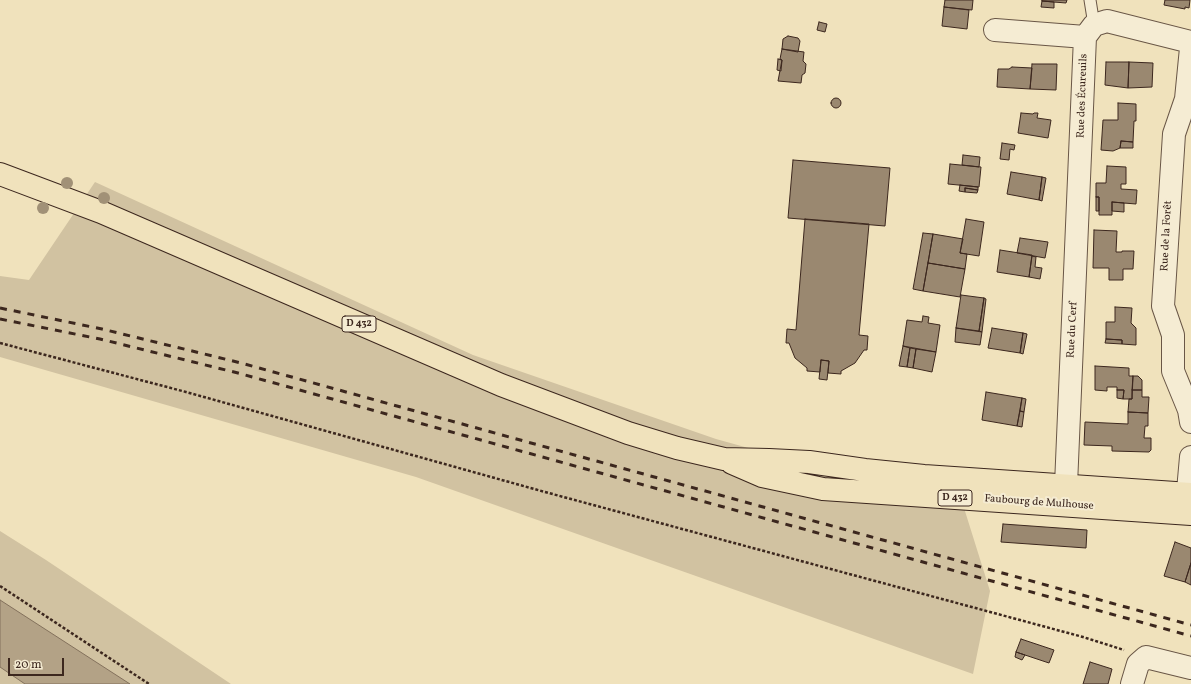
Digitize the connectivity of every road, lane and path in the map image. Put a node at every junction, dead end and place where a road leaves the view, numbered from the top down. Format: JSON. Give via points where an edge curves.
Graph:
{"nodes":[{"id":1,"x":1090,"y":0,"type":"edge"},
{"id":2,"x":995,"y":30,"type":"dead end"},
{"id":3,"x":1089,"y":31,"type":"junction"},
{"id":4,"x":1191,"y":42,"type":"edge"},
{"id":5,"x":1191,"y":48,"type":"edge"},
{"id":6,"x":1081,"y":155,"type":"joint"},
{"id":7,"x":0,"y":174,"type":"edge"},
{"id":8,"x":0,"y":343,"type":"edge"},
{"id":9,"x":1191,"y":422,"type":"edge"},
{"id":10,"x":1191,"y":457,"type":"edge"},
{"id":11,"x":1065,"y":495,"type":"junction"},
{"id":12,"x":1189,"y":504,"type":"edge"},
{"id":13,"x":0,"y":586,"type":"edge"},
{"id":14,"x":1146,"y":656,"type":"junction"},
{"id":15,"x":1191,"y":668,"type":"edge"},
{"id":16,"x":149,"y":684,"type":"edge"},
{"id":17,"x":1132,"y":684,"type":"edge"}],
"edges":[{"from":1,"to":3,"type":"lane"},
{"from":2,"to":3,"type":"street","name":"Rue des Écureuils"},
{"from":3,"to":4,"type":"street","name":"Rue des Écureuils","via":[[1108,21]]},
{"from":3,"to":6,"type":"street","name":"Rue des Écureuils"},
{"from":5,"to":9,"type":"street","name":"Rue de la Forêt","via":[[1186,99],[1174,134],[1163,306],[1173,335],[1173,370],[1189,410]]},
{"from":6,"to":11,"type":"street","name":"Rue du Cerf"},
{"from":7,"to":11,"type":"main road","name":"Faubourg de Mulhouse","number":"D 432","via":[[115,218],[501,385],[628,433],[724,459],[762,476],[823,489],[923,486]]},
{"from":8,"to":14,"type":"path"},
{"from":10,"to":12,"type":"street"},
{"from":11,"to":12,"type":"main road","name":"Faubourg de Mulhouse","number":"D 432"},
{"from":13,"to":16,"type":"path"},
{"from":14,"to":15,"type":"street"},
{"from":14,"to":17,"type":"street","via":[[1138,664]]}]}
